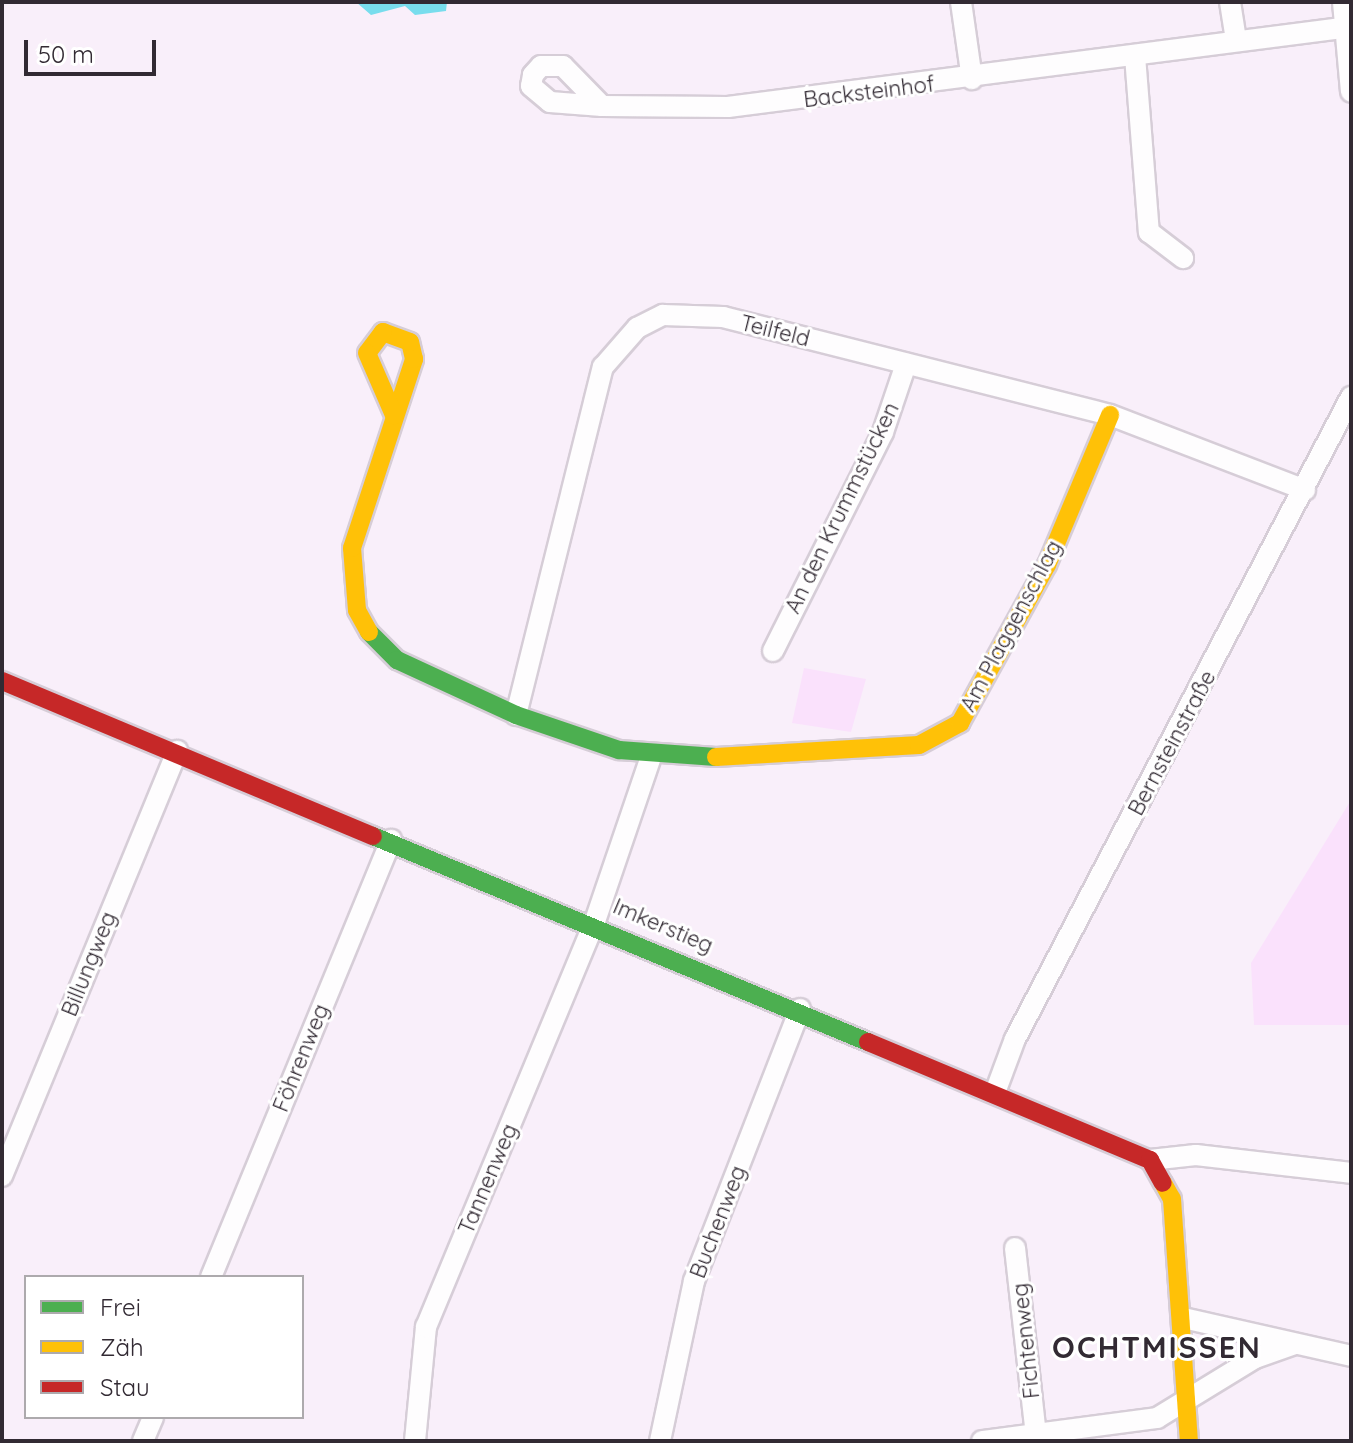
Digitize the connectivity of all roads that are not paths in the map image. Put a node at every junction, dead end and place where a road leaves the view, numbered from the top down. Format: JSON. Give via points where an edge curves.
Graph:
{"nodes":[{"id":1,"x":961,"y":2,"type":"edge"},
{"id":2,"x":1230,"y":2,"type":"edge"},
{"id":3,"x":1343,"y":2,"type":"edge"},
{"id":4,"x":1342,"y":28,"type":"junction"},
{"id":5,"x":1236,"y":41,"type":"junction"},
{"id":6,"x":1135,"y":56,"type":"junction"},
{"id":7,"x":972,"y":79,"type":"junction"},
{"id":8,"x":1351,"y":92,"type":"edge"},
{"id":9,"x":602,"y":106,"type":"dead end"},
{"id":10,"x":1183,"y":258,"type":"dead end"},
{"id":11,"x":906,"y":364,"type":"junction"},
{"id":12,"x":1351,"y":397,"type":"edge"},
{"id":13,"x":394,"y":415,"type":"dead end"},
{"id":14,"x":1110,"y":415,"type":"junction"},
{"id":15,"x":1305,"y":490,"type":"junction"},
{"id":16,"x":773,"y":651,"type":"dead end"},
{"id":17,"x":2,"y":681,"type":"edge"},
{"id":18,"x":516,"y":715,"type":"junction"},
{"id":19,"x":177,"y":751,"type":"junction"},
{"id":20,"x":651,"y":757,"type":"junction"},
{"id":21,"x":391,"y":840,"type":"junction"},
{"id":22,"x":594,"y":924,"type":"junction"},
{"id":23,"x":800,"y":1009,"type":"junction"},
{"id":24,"x":996,"y":1090,"type":"junction"},
{"id":25,"x":1150,"y":1160,"type":"junction"},
{"id":26,"x":1351,"y":1173,"type":"edge"},
{"id":27,"x":2,"y":1176,"type":"edge"},
{"id":28,"x":1015,"y":1248,"type":"dead end"},
{"id":29,"x":212,"y":1275,"type":"edge"},
{"id":30,"x":1183,"y":1318,"type":"junction"},
{"id":31,"x":1295,"y":1344,"type":"junction"},
{"id":32,"x":1351,"y":1356,"type":"edge"},
{"id":33,"x":1187,"y":1404,"type":"junction"},
{"id":34,"x":152,"y":1419,"type":"edge"},
{"id":35,"x":1036,"y":1434,"type":"junction"},
{"id":36,"x":143,"y":1441,"type":"edge"},
{"id":37,"x":415,"y":1441,"type":"edge"},
{"id":38,"x":660,"y":1441,"type":"edge"},
{"id":39,"x":982,"y":1441,"type":"edge"},
{"id":40,"x":1189,"y":1441,"type":"edge"}],
"edges":[{"from":1,"to":7,"type":"street"},
{"from":2,"to":5,"type":"street"},
{"from":3,"to":4,"type":"street"},
{"from":4,"to":5,"type":"street","name":"Backsteinhof"},
{"from":4,"to":8,"type":"street"},
{"from":5,"to":6,"type":"street","name":"Backsteinhof"},
{"from":6,"to":7,"type":"street","name":"Backsteinhof"},
{"from":6,"to":10,"type":"street","via":[[1149,232]]},
{"from":7,"to":9,"type":"street","name":"Backsteinhof","via":[[728,107]]},
{"from":11,"to":14,"type":"street","name":"Teilfeld"},
{"from":11,"to":16,"type":"street","name":"An den Krummstücken","via":[[883,432]]},
{"from":11,"to":18,"type":"street","name":"Teilfeld","via":[[693,311],[637,328],[603,367]]},
{"from":12,"to":15,"type":"street","name":"Bernsteinstraße"},
{"from":13,"to":18,"type":"street","name":"Am Plaggenschlag","via":[[352,548],[357,610],[374,640],[397,660]]},
{"from":14,"to":15,"type":"street","name":"Teilfeld"},
{"from":14,"to":20,"type":"street","name":"Am Plaggenschlag","via":[[1047,565],[983,688],[942,737],[867,751]]},
{"from":15,"to":24,"type":"street","name":"Bernsteinstraße","via":[[1015,1039]]},
{"from":17,"to":19,"type":"street","name":"Imkerstieg"},
{"from":18,"to":20,"type":"street","name":"Am Plaggenschlag"},
{"from":19,"to":21,"type":"street","name":"Imkerstieg"},
{"from":19,"to":27,"type":"street","name":"Billungweg"},
{"from":20,"to":22,"type":"street"},
{"from":21,"to":22,"type":"street","name":"Imkerstieg"},
{"from":21,"to":29,"type":"street","name":"Föhrenweg"},
{"from":22,"to":23,"type":"street","name":"Imkerstieg"},
{"from":22,"to":37,"type":"street","name":"Tannenweg","via":[[426,1327]]},
{"from":23,"to":24,"type":"street","name":"Imkerstieg"},
{"from":23,"to":38,"type":"street","name":"Buchenweg","via":[[694,1281]]},
{"from":24,"to":25,"type":"street","name":"Imkerstieg"},
{"from":25,"to":26,"type":"street","via":[[1196,1155]]},
{"from":25,"to":30,"type":"street","via":[[1172,1199]]},
{"from":28,"to":35,"type":"street","name":"Fichtenweg"},
{"from":30,"to":31,"type":"street"},
{"from":30,"to":33,"type":"street"},
{"from":31,"to":32,"type":"street"},
{"from":31,"to":33,"type":"street","via":[[1255,1358]]},
{"from":33,"to":35,"type":"street","via":[[1157,1418]]},
{"from":33,"to":40,"type":"street"},
{"from":34,"to":36,"type":"street"},
{"from":35,"to":39,"type":"street"}]}
